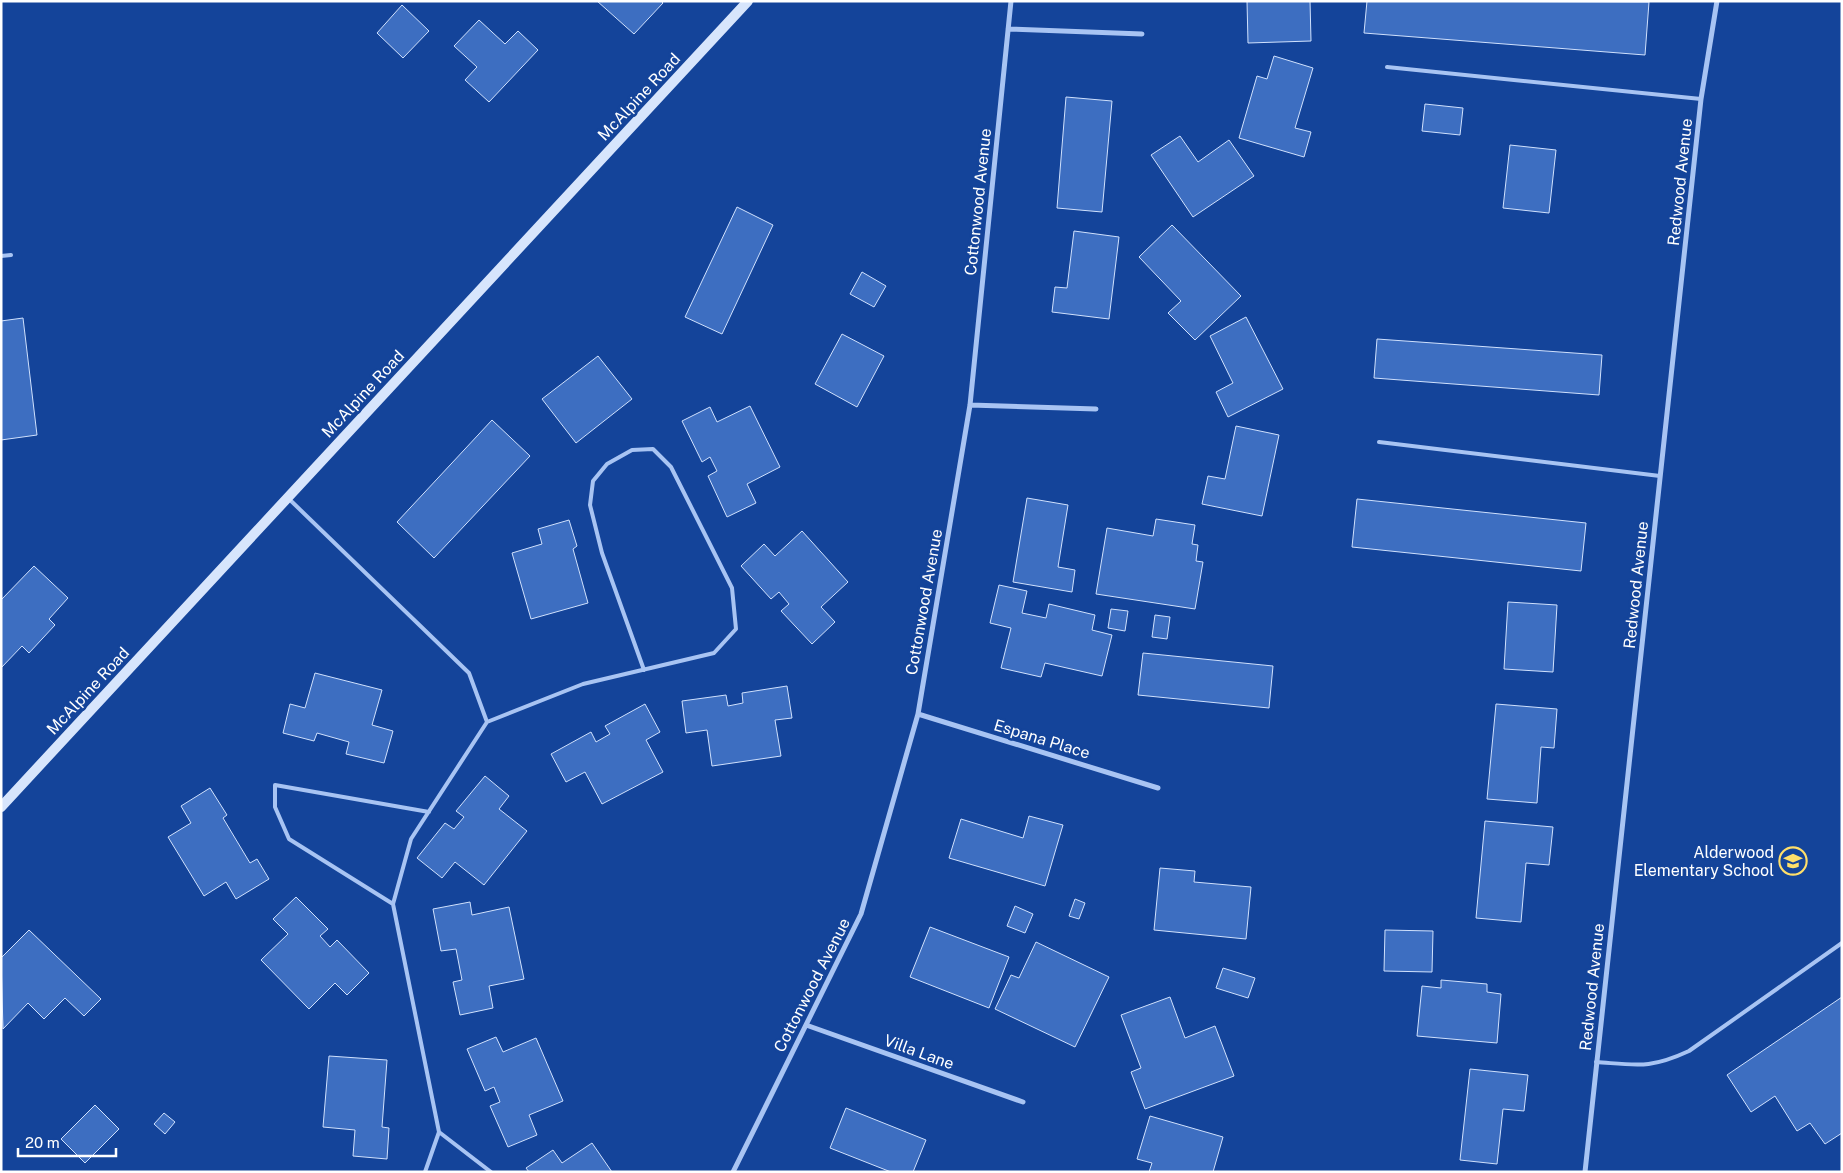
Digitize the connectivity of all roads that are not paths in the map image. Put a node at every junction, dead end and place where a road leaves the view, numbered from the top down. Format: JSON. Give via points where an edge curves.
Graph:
{"nodes":[{"id":1,"x":748,"y":1,"type":"edge"},
{"id":2,"x":1011,"y":1,"type":"edge"},
{"id":3,"x":1717,"y":1,"type":"edge"},
{"id":4,"x":1008,"y":29,"type":"junction"},
{"id":5,"x":1142,"y":34,"type":"dead end"},
{"id":6,"x":1387,"y":67,"type":"dead end"},
{"id":7,"x":1701,"y":99,"type":"junction"},
{"id":8,"x":11,"y":255,"type":"dead end"},
{"id":9,"x":1,"y":256,"type":"edge"},
{"id":10,"x":970,"y":405,"type":"junction"},
{"id":11,"x":1096,"y":409,"type":"dead end"},
{"id":12,"x":1379,"y":442,"type":"dead end"},
{"id":13,"x":1660,"y":476,"type":"junction"},
{"id":14,"x":288,"y":498,"type":"junction"},
{"id":15,"x":644,"y":670,"type":"junction"},
{"id":16,"x":918,"y":714,"type":"junction"},
{"id":17,"x":486,"y":722,"type":"junction"},
{"id":18,"x":1158,"y":788,"type":"dead end"},
{"id":19,"x":1,"y":807,"type":"edge"},
{"id":20,"x":429,"y":812,"type":"junction"},
{"id":21,"x":393,"y":904,"type":"junction"},
{"id":22,"x":1842,"y":943,"type":"edge"},
{"id":23,"x":806,"y":1025,"type":"junction"},
{"id":24,"x":1596,"y":1062,"type":"junction"},
{"id":25,"x":1023,"y":1102,"type":"dead end"},
{"id":26,"x":439,"y":1132,"type":"junction"},
{"id":27,"x":426,"y":1172,"type":"edge"},
{"id":28,"x":491,"y":1172,"type":"edge"},
{"id":29,"x":733,"y":1172,"type":"edge"},
{"id":30,"x":1585,"y":1172,"type":"edge"}],
"edges":[{"from":1,"to":14,"type":"street","name":"McAlpine Road"},
{"from":2,"to":4,"type":"street","name":"Cottonwood Avenue"},
{"from":3,"to":7,"type":"street","name":"Redwood Avenue"},
{"from":4,"to":5,"type":"street"},
{"from":4,"to":10,"type":"street","name":"Cottonwood Avenue"},
{"from":6,"to":7,"type":"lane"},
{"from":7,"to":13,"type":"street","name":"Redwood Avenue"},
{"from":8,"to":9,"type":"lane"},
{"from":10,"to":11,"type":"street"},
{"from":10,"to":16,"type":"street","name":"Cottonwood Avenue"},
{"from":12,"to":13,"type":"lane"},
{"from":13,"to":24,"type":"street","name":"Redwood Avenue"},
{"from":14,"to":17,"type":"lane","via":[[469,673]]},
{"from":14,"to":19,"type":"street","name":"McAlpine Road"},
{"from":15,"to":15,"type":"lane","via":[[714,653],[736,628],[732,588],[671,466],[654,449],[632,450],[607,464],[593,481],[590,505],[602,552]]},
{"from":15,"to":17,"type":"lane","via":[[583,684]]},
{"from":16,"to":18,"type":"street","name":"Espana Place"},
{"from":16,"to":23,"type":"street","name":"Cottonwood Avenue","via":[[861,914]]},
{"from":17,"to":20,"type":"lane"},
{"from":20,"to":21,"type":"lane","via":[[411,839]]},
{"from":20,"to":21,"type":"lane","via":[[275,785],[275,808],[289,839]]},
{"from":21,"to":26,"type":"lane"},
{"from":22,"to":24,"type":"lane","via":[[1690,1051],[1665,1062],[1644,1066]]},
{"from":23,"to":25,"type":"street","name":"Villa Lane"},
{"from":23,"to":29,"type":"street","name":"Cottonwood Avenue"},
{"from":24,"to":30,"type":"street","name":"Redwood Avenue"},
{"from":26,"to":27,"type":"lane"},
{"from":26,"to":28,"type":"lane"}]}
